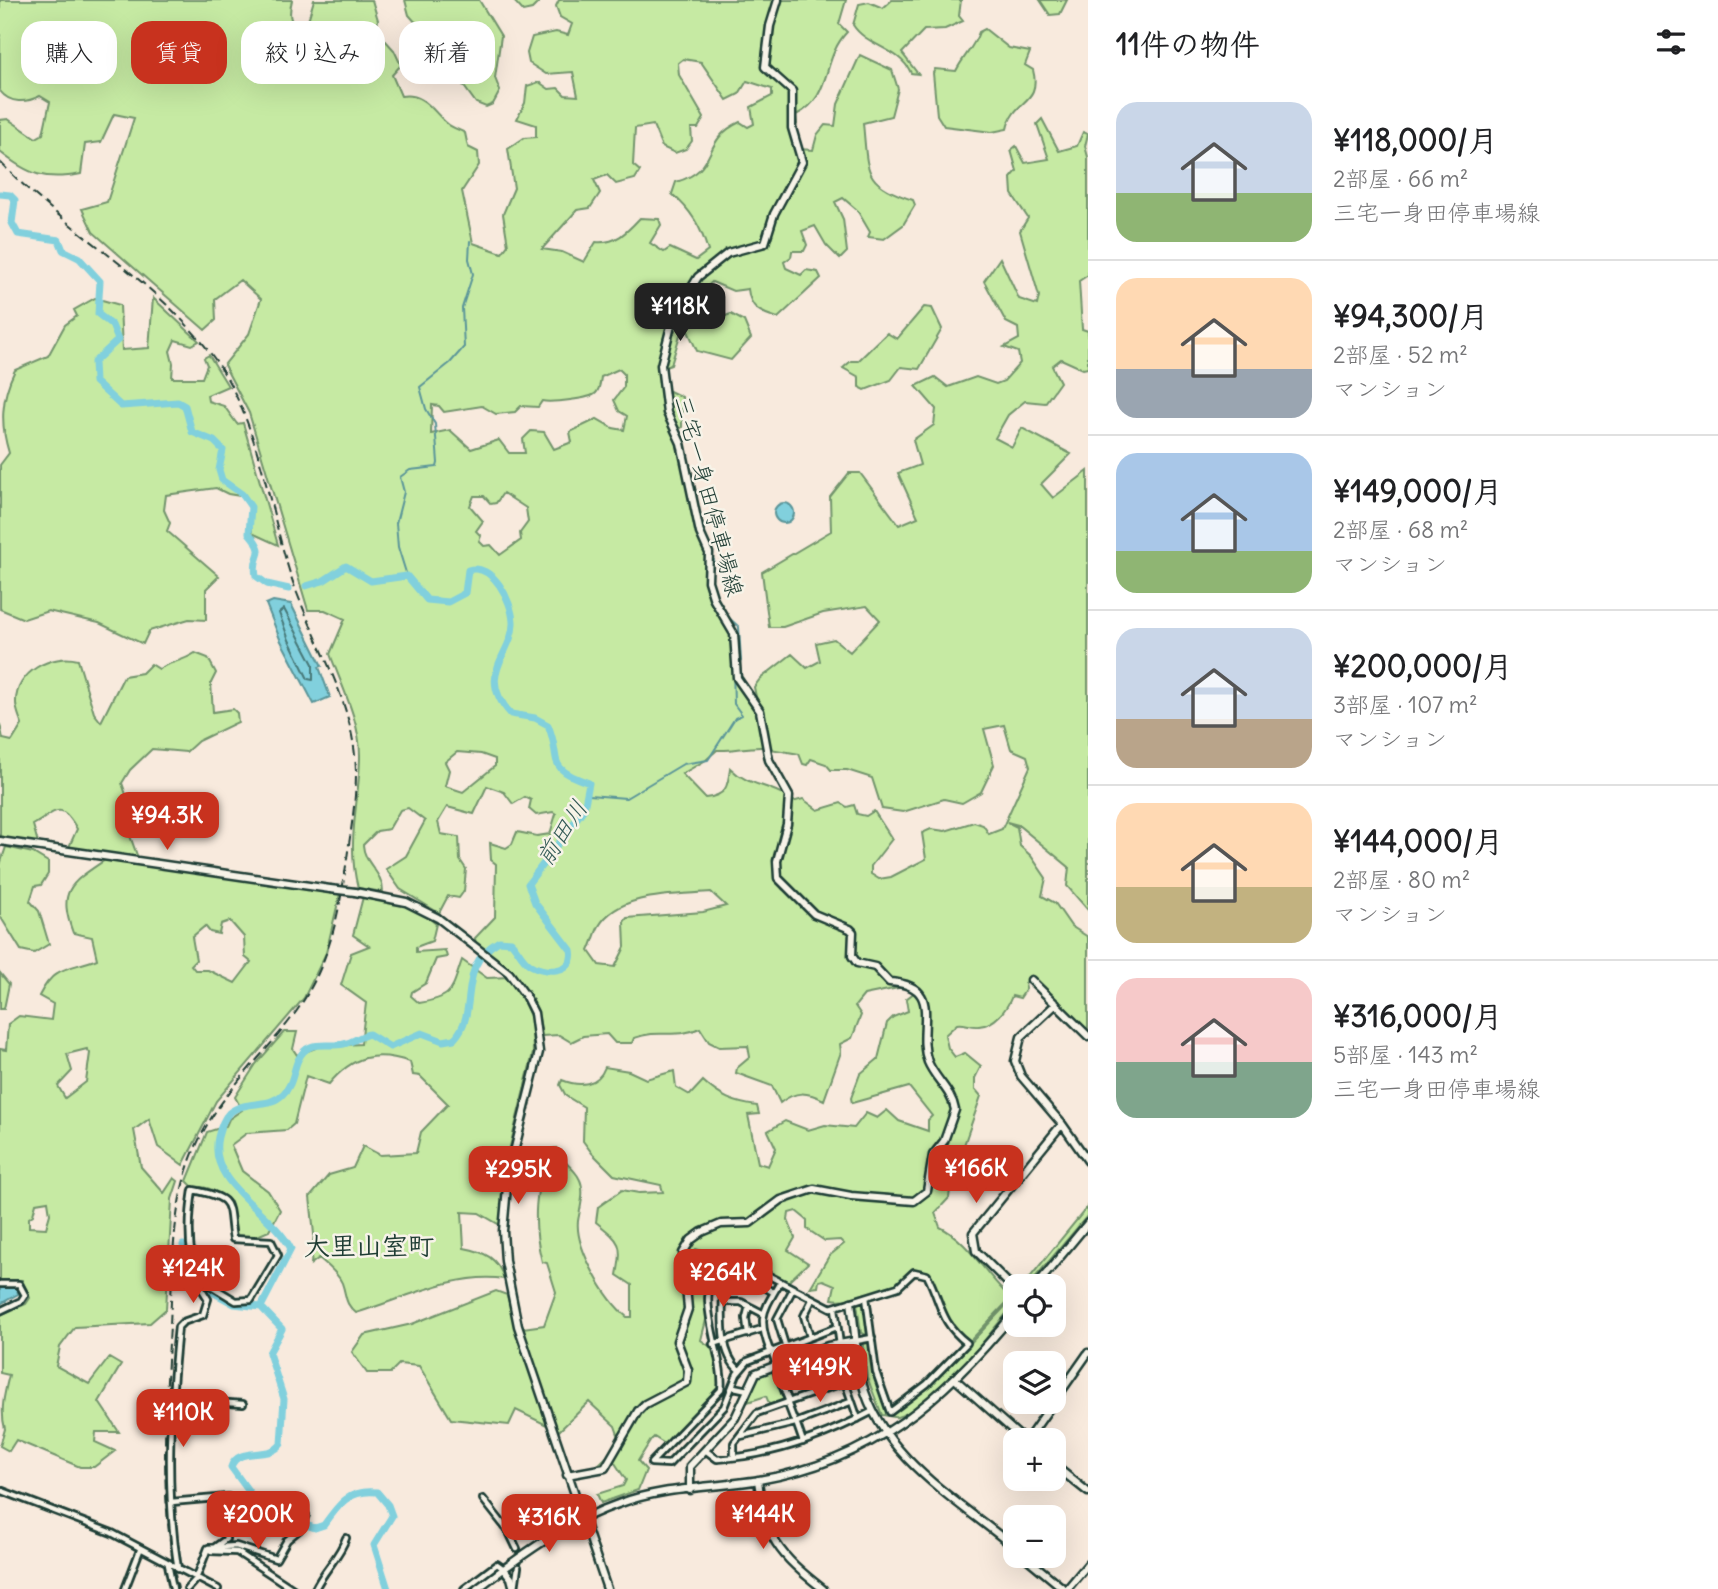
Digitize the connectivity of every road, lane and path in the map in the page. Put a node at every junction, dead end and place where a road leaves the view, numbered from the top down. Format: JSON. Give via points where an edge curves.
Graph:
{"nodes":[{"id":1,"x":778,"y":0,"type":"edge"},
{"id":2,"x":0,"y":841,"type":"edge"},
{"id":3,"x":1031,"y":979,"type":"dead end"},
{"id":4,"x":1056,"y":1004,"type":"junction"},
{"id":5,"x":1088,"y":1036,"type":"edge"},
{"id":6,"x":1062,"y":1124,"type":"junction"},
{"id":7,"x":1088,"y":1161,"type":"edge"},
{"id":8,"x":1088,"y":1223,"type":"edge"},
{"id":9,"x":715,"y":1271,"type":"junction"},
{"id":10,"x":1046,"y":1274,"type":"edge"},
{"id":11,"x":1003,"y":1278,"type":"edge"},
{"id":12,"x":199,"y":1281,"type":"junction"},
{"id":13,"x":726,"y":1281,"type":"junction"},
{"id":14,"x":780,"y":1282,"type":"junction"},
{"id":15,"x":0,"y":1284,"type":"edge"},
{"id":16,"x":793,"y":1289,"type":"junction"},
{"id":17,"x":773,"y":1292,"type":"junction"},
{"id":18,"x":866,"y":1297,"type":"junction"},
{"id":19,"x":812,"y":1300,"type":"junction"},
{"id":20,"x":723,"y":1302,"type":"junction"},
{"id":21,"x":851,"y":1302,"type":"junction"},
{"id":22,"x":749,"y":1306,"type":"junction"},
{"id":23,"x":835,"y":1308,"type":"junction"},
{"id":24,"x":0,"y":1311,"type":"edge"},
{"id":25,"x":762,"y":1313,"type":"junction"},
{"id":26,"x":1003,"y":1325,"type":"edge"},
{"id":27,"x":837,"y":1327,"type":"junction"},
{"id":28,"x":762,"y":1329,"type":"junction"},
{"id":29,"x":748,"y":1334,"type":"junction"},
{"id":30,"x":810,"y":1337,"type":"junction"},
{"id":31,"x":872,"y":1338,"type":"junction"},
{"id":32,"x":726,"y":1341,"type":"junction"},
{"id":33,"x":856,"y":1341,"type":"junction"},
{"id":34,"x":840,"y":1343,"type":"junction"},
{"id":35,"x":713,"y":1344,"type":"junction"},
{"id":36,"x":785,"y":1345,"type":"junction"},
{"id":37,"x":770,"y":1351,"type":"junction"},
{"id":38,"x":1088,"y":1353,"type":"edge"},
{"id":39,"x":842,"y":1358,"type":"junction"},
{"id":40,"x":775,"y":1364,"type":"junction"},
{"id":41,"x":739,"y":1370,"type":"junction"},
{"id":42,"x":781,"y":1380,"type":"junction"},
{"id":43,"x":956,"y":1380,"type":"junction"},
{"id":44,"x":845,"y":1382,"type":"junction"},
{"id":45,"x":722,"y":1385,"type":"junction"},
{"id":46,"x":733,"y":1387,"type":"junction"},
{"id":47,"x":747,"y":1390,"type":"junction"},
{"id":48,"x":173,"y":1399,"type":"junction"},
{"id":49,"x":788,"y":1402,"type":"junction"},
{"id":50,"x":850,"y":1402,"type":"junction"},
{"id":51,"x":243,"y":1404,"type":"dead end"},
{"id":52,"x":873,"y":1411,"type":"junction"},
{"id":53,"x":858,"y":1419,"type":"junction"},
{"id":54,"x":795,"y":1422,"type":"junction"},
{"id":55,"x":1012,"y":1428,"type":"edge"},
{"id":56,"x":1035,"y":1428,"type":"edge"},
{"id":57,"x":885,"y":1434,"type":"junction"},
{"id":58,"x":740,"y":1436,"type":"junction"},
{"id":59,"x":803,"y":1442,"type":"junction"},
{"id":60,"x":705,"y":1450,"type":"junction"},
{"id":61,"x":734,"y":1458,"type":"junction"},
{"id":62,"x":567,"y":1475,"type":"junction"},
{"id":63,"x":1066,"y":1475,"type":"edge"},
{"id":64,"x":758,"y":1480,"type":"junction"},
{"id":65,"x":0,"y":1490,"type":"edge"},
{"id":66,"x":690,"y":1490,"type":"junction"},
{"id":67,"x":1088,"y":1492,"type":"edge"},
{"id":68,"x":483,"y":1499,"type":"dead end"},
{"id":69,"x":171,"y":1502,"type":"junction"},
{"id":70,"x":305,"y":1517,"type":"dead end"},
{"id":71,"x":582,"y":1520,"type":"junction"},
{"id":72,"x":346,"y":1538,"type":"dead end"},
{"id":73,"x":1003,"y":1538,"type":"edge"},
{"id":74,"x":214,"y":1548,"type":"junction"},
{"id":75,"x":140,"y":1549,"type":"junction"},
{"id":76,"x":517,"y":1549,"type":"dead end"},
{"id":77,"x":208,"y":1550,"type":"junction"},
{"id":78,"x":1088,"y":1563,"type":"edge"},
{"id":79,"x":168,"y":1564,"type":"junction"},
{"id":80,"x":518,"y":1567,"type":"dead end"},
{"id":81,"x":1039,"y":1568,"type":"edge"},
{"id":82,"x":178,"y":1569,"type":"junction"},
{"id":83,"x":504,"y":1569,"type":"junction"},
{"id":84,"x":196,"y":1579,"type":"junction"},
{"id":85,"x":125,"y":1589,"type":"edge"},
{"id":86,"x":173,"y":1589,"type":"edge"},
{"id":87,"x":187,"y":1589,"type":"edge"},
{"id":88,"x":218,"y":1589,"type":"edge"},
{"id":89,"x":293,"y":1589,"type":"edge"},
{"id":90,"x":315,"y":1589,"type":"edge"},
{"id":91,"x":464,"y":1589,"type":"edge"},
{"id":92,"x":477,"y":1589,"type":"edge"},
{"id":93,"x":514,"y":1589,"type":"edge"},
{"id":94,"x":607,"y":1589,"type":"edge"},
{"id":95,"x":823,"y":1589,"type":"edge"},
{"id":96,"x":1065,"y":1589,"type":"edge"}],
"edges":[{"from":1,"to":62,"type":"street","name":"三宅一身田停車場線","via":[[765,67],[792,91],[792,128],[802,162],[774,214],[765,243],[728,253],[698,277],[677,308],[662,359],[663,392],[709,553],[710,589],[734,634],[737,678],[762,716],[769,760],[789,796],[778,878],[814,914],[853,932],[852,956],[857,963],[875,967],[889,982],[906,982],[917,989],[926,1009],[923,1037],[928,1061],[956,1110],[933,1155],[927,1191],[915,1201],[814,1189],[781,1200],[750,1223],[718,1224],[691,1241],[682,1256],[688,1309],[677,1341],[688,1370],[687,1382],[638,1410],[605,1468]]},
{"from":2,"to":62,"type":"street","bridge":true,"via":[[399,900],[418,906],[509,973],[525,995],[538,1031],[537,1061],[508,1176],[504,1247],[518,1326]]},
{"from":3,"to":4,"type":"street"},
{"from":4,"to":5,"type":"street"},
{"from":4,"to":6,"type":"street","via":[[1023,1034],[1014,1057],[1019,1073]]},
{"from":6,"to":7,"type":"street"},
{"from":6,"to":11,"type":"street","via":[[975,1228],[976,1251]]},
{"from":8,"to":10,"type":"street"},
{"from":9,"to":13,"type":"street"},
{"from":9,"to":14,"type":"street","via":[[747,1265]]},
{"from":9,"to":35,"type":"street","via":[[710,1284]]},
{"from":12,"to":12,"type":"street","via":[[236,1301],[251,1300],[278,1255],[271,1241],[233,1240],[232,1214],[225,1202],[193,1191],[188,1226]]},
{"from":12,"to":48,"type":"street","via":[[208,1299],[203,1315],[178,1327]]},
{"from":13,"to":17,"type":"street","via":[[749,1278]]},
{"from":13,"to":20,"type":"street"},
{"from":14,"to":16,"type":"street"},
{"from":14,"to":17,"type":"street"},
{"from":15,"to":24,"type":"street","via":[[19,1284],[25,1295]]},
{"from":16,"to":19,"type":"street"},
{"from":16,"to":36,"type":"street","via":[[777,1319]]},
{"from":17,"to":25,"type":"street"},
{"from":18,"to":21,"type":"street"},
{"from":18,"to":31,"type":"street"},
{"from":18,"to":31,"type":"street","via":[[898,1287],[914,1272],[925,1273],[939,1311],[967,1343],[927,1384],[890,1412],[876,1372]]},
{"from":19,"to":23,"type":"street"},
{"from":19,"to":30,"type":"street","via":[[804,1319]]},
{"from":20,"to":22,"type":"street"},
{"from":20,"to":32,"type":"street"},
{"from":21,"to":23,"type":"street"},
{"from":21,"to":33,"type":"street"},
{"from":22,"to":25,"type":"street"},
{"from":22,"to":29,"type":"street"},
{"from":23,"to":27,"type":"street"},
{"from":25,"to":28,"type":"street"},
{"from":26,"to":43,"type":"street"},
{"from":27,"to":30,"type":"street"},
{"from":27,"to":34,"type":"street"},
{"from":28,"to":29,"type":"street"},
{"from":28,"to":37,"type":"street"},
{"from":29,"to":32,"type":"street"},
{"from":30,"to":36,"type":"street"},
{"from":31,"to":33,"type":"street"},
{"from":32,"to":35,"type":"street"},
{"from":32,"to":41,"type":"street","via":[[731,1361]]},
{"from":33,"to":34,"type":"street"},
{"from":33,"to":52,"type":"street"},
{"from":34,"to":39,"type":"street"},
{"from":34,"to":40,"type":"street"},
{"from":35,"to":45,"type":"street"},
{"from":36,"to":37,"type":"street"},
{"from":37,"to":40,"type":"street"},
{"from":37,"to":41,"type":"street"},
{"from":38,"to":56,"type":"street"},
{"from":39,"to":42,"type":"street"},
{"from":39,"to":44,"type":"street"},
{"from":40,"to":42,"type":"street"},
{"from":40,"to":47,"type":"street","via":[[753,1375]]},
{"from":41,"to":46,"type":"street"},
{"from":42,"to":49,"type":"street"},
{"from":43,"to":55,"type":"street"},
{"from":43,"to":57,"type":"street"},
{"from":44,"to":49,"type":"street"},
{"from":44,"to":50,"type":"street"},
{"from":45,"to":46,"type":"street"},
{"from":45,"to":46,"type":"street","via":[[718,1395],[651,1463],[669,1464],[720,1411]]},
{"from":46,"to":47,"type":"street"},
{"from":47,"to":60,"type":"street","via":[[735,1418]]},
{"from":48,"to":51,"type":"street"},
{"from":48,"to":69,"type":"street"},
{"from":49,"to":54,"type":"street"},
{"from":49,"to":58,"type":"street","via":[[757,1413]]},
{"from":50,"to":53,"type":"street"},
{"from":50,"to":54,"type":"street"},
{"from":52,"to":53,"type":"street"},
{"from":52,"to":57,"type":"street"},
{"from":53,"to":59,"type":"street"},
{"from":54,"to":58,"type":"street"},
{"from":54,"to":59,"type":"street"},
{"from":57,"to":64,"type":"street","via":[[824,1463]]},
{"from":57,"to":73,"type":"street","via":[[911,1462]]},
{"from":58,"to":61,"type":"street","via":[[734,1443]]},
{"from":59,"to":61,"type":"street"},
{"from":60,"to":61,"type":"street","via":[[717,1459]]},
{"from":60,"to":66,"type":"street","via":[[690,1466]]},
{"from":62,"to":71,"type":"street"},
{"from":63,"to":67,"type":"street"},
{"from":64,"to":66,"type":"street"},
{"from":64,"to":95,"type":"street","via":[[764,1520],[774,1543],[789,1562]]},
{"from":65,"to":75,"type":"street","via":[[112,1533]]},
{"from":66,"to":71,"type":"street","via":[[636,1498]]},
{"from":68,"to":76,"type":"street"},
{"from":69,"to":74,"type":"street","via":[[228,1497],[226,1539]]},
{"from":69,"to":82,"type":"street"},
{"from":70,"to":74,"type":"street","via":[[276,1559],[236,1546]]},
{"from":71,"to":83,"type":"street"},
{"from":71,"to":94,"type":"street"},
{"from":72,"to":90,"type":"street","via":[[344,1549],[332,1559]]},
{"from":74,"to":77,"type":"street"},
{"from":75,"to":79,"type":"street"},
{"from":75,"to":85,"type":"street"},
{"from":77,"to":84,"type":"street"},
{"from":77,"to":89,"type":"street","via":[[237,1552]]},
{"from":78,"to":96,"type":"street"},
{"from":79,"to":82,"type":"street"},
{"from":79,"to":86,"type":"street"},
{"from":80,"to":93,"type":"street"},
{"from":81,"to":96,"type":"street"},
{"from":82,"to":84,"type":"street"},
{"from":83,"to":91,"type":"street","via":[[497,1564]]},
{"from":83,"to":92,"type":"street"},
{"from":83,"to":93,"type":"street"},
{"from":84,"to":87,"type":"street"},
{"from":84,"to":88,"type":"street"}]}
